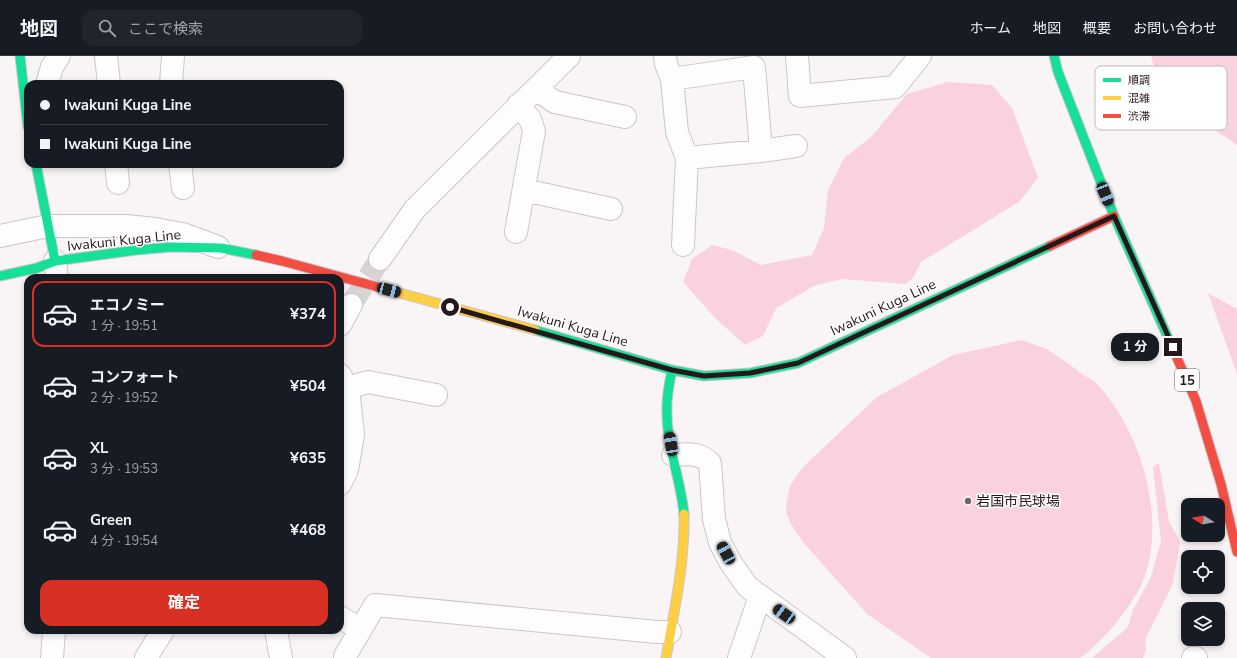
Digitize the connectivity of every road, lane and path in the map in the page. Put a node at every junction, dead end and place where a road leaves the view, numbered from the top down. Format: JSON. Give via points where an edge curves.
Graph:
{"nodes":[{"id":1,"x":20,"y":56,"type":"edge"},
{"id":2,"x":59,"y":56,"type":"edge"},
{"id":3,"x":106,"y":56,"type":"edge"},
{"id":4,"x":173,"y":56,"type":"edge"},
{"id":5,"x":569,"y":56,"type":"edge"},
{"id":6,"x":665,"y":56,"type":"edge"},
{"id":7,"x":797,"y":56,"type":"edge"},
{"id":8,"x":920,"y":56,"type":"edge"},
{"id":9,"x":1054,"y":56,"type":"edge"},
{"id":10,"x":672,"y":79,"type":"junction"},
{"id":11,"x":48,"y":80,"type":"edge"},
{"id":12,"x":109,"y":80,"type":"edge"},
{"id":13,"x":171,"y":80,"type":"edge"},
{"id":14,"x":536,"y":89,"type":"junction"},
{"id":15,"x":24,"y":93,"type":"edge"},
{"id":16,"x":518,"y":105,"type":"junction"},
{"id":17,"x":625,"y":117,"type":"dead end"},
{"id":18,"x":796,"y":146,"type":"dead end"},
{"id":19,"x":761,"y":151,"type":"junction"},
{"id":20,"x":687,"y":158,"type":"junction"},
{"id":21,"x":37,"y":168,"type":"edge"},
{"id":22,"x":180,"y":168,"type":"edge"},
{"id":23,"x":183,"y":188,"type":"dead end"},
{"id":24,"x":524,"y":190,"type":"junction"},
{"id":25,"x":612,"y":209,"type":"dead end"},
{"id":26,"x":1114,"y":216,"type":"junction"},
{"id":27,"x":48,"y":226,"type":"junction"},
{"id":28,"x":516,"y":232,"type":"dead end"},
{"id":29,"x":10,"y":234,"type":"edge"},
{"id":30,"x":683,"y":245,"type":"dead end"},
{"id":31,"x":221,"y":248,"type":"junction"},
{"id":32,"x":380,"y":259,"type":"tunnel mouth"},
{"id":33,"x":50,"y":269,"type":"edge"},
{"id":34,"x":328,"y":274,"type":"edge"},
{"id":35,"x":0,"y":276,"type":"edge"},
{"id":36,"x":344,"y":278,"type":"edge"},
{"id":37,"x":351,"y":304,"type":"tunnel mouth"},
{"id":38,"x":344,"y":317,"type":"edge"},
{"id":39,"x":672,"y":370,"type":"junction"},
{"id":40,"x":344,"y":381,"type":"edge"},
{"id":41,"x":436,"y":395,"type":"dead end"},
{"id":42,"x":673,"y":455,"type":"junction"},
{"id":43,"x":344,"y":476,"type":"edge"},
{"id":44,"x":1237,"y":552,"type":"edge"},
{"id":45,"x":760,"y":596,"type":"junction"},
{"id":46,"x":344,"y":619,"type":"edge"},
{"id":47,"x":360,"y":629,"type":"junction"},
{"id":48,"x":670,"y":632,"type":"junction"},
{"id":49,"x":54,"y":634,"type":"edge"},
{"id":50,"x":161,"y":634,"type":"edge"},
{"id":51,"x":277,"y":634,"type":"edge"},
{"id":52,"x":52,"y":658,"type":"edge"},
{"id":53,"x":146,"y":658,"type":"edge"},
{"id":54,"x":281,"y":658,"type":"edge"},
{"id":55,"x":345,"y":658,"type":"edge"},
{"id":56,"x":666,"y":658,"type":"edge"},
{"id":57,"x":739,"y":658,"type":"edge"},
{"id":58,"x":844,"y":658,"type":"edge"}],
"edges":[{"from":1,"to":15,"type":"main road"},
{"from":2,"to":11,"type":"street","via":[[52,66]]},
{"from":3,"to":12,"type":"street"},
{"from":4,"to":13,"type":"street"},
{"from":5,"to":14,"type":"street"},
{"from":6,"to":10,"type":"street"},
{"from":7,"to":8,"type":"street","via":[[800,96],[895,87]]},
{"from":9,"to":26,"type":"main road","number":"15"},
{"from":10,"to":19,"type":"street","via":[[754,67]]},
{"from":10,"to":20,"type":"street","via":[[677,132]]},
{"from":14,"to":16,"type":"street"},
{"from":14,"to":17,"type":"street","via":[[555,102]]},
{"from":16,"to":24,"type":"street","via":[[530,119],[534,131]]},
{"from":16,"to":32,"type":"street","via":[[415,209]]},
{"from":18,"to":19,"type":"street"},
{"from":19,"to":20,"type":"street"},
{"from":20,"to":30,"type":"street"},
{"from":21,"to":27,"type":"main road"},
{"from":22,"to":23,"type":"street"},
{"from":24,"to":25,"type":"street"},
{"from":24,"to":28,"type":"street"},
{"from":26,"to":39,"type":"main road","name":"Iwakuni Kuga Line","via":[[798,363],[750,373],[704,376]]},
{"from":26,"to":44,"type":"main road","number":"15","via":[[1196,401],[1221,484]]},
{"from":27,"to":29,"type":"street"},
{"from":27,"to":31,"type":"street","via":[[126,226],[155,229],[183,234]]},
{"from":27,"to":33,"type":"main road"},
{"from":31,"to":33,"type":"main road","name":"Iwakuni Kuga Line","via":[[171,247],[137,250]]},
{"from":31,"to":34,"type":"main road","name":"Iwakuni Kuga Line"},
{"from":33,"to":35,"type":"main road","name":"Iwakuni Kuga Line"},
{"from":36,"to":39,"type":"main road","name":"Iwakuni Kuga Line","via":[[526,327]]},
{"from":37,"to":38,"type":"street"},
{"from":39,"to":42,"type":"main road","via":[[666,400]]},
{"from":40,"to":41,"type":"street","via":[[368,382]]},
{"from":40,"to":43,"type":"street","via":[[353,434]]},
{"from":42,"to":45,"type":"street","via":[[694,454],[710,463],[714,519],[720,543],[747,586]]},
{"from":42,"to":48,"type":"main road","via":[[681,484],[684,516],[682,558]]},
{"from":45,"to":57,"type":"street"},
{"from":45,"to":58,"type":"street"},
{"from":46,"to":47,"type":"street"},
{"from":47,"to":48,"type":"street","via":[[375,604]]},
{"from":47,"to":55,"type":"street"},
{"from":48,"to":56,"type":"main road"},
{"from":49,"to":52,"type":"street"},
{"from":50,"to":53,"type":"street"},
{"from":51,"to":54,"type":"street"}]}
